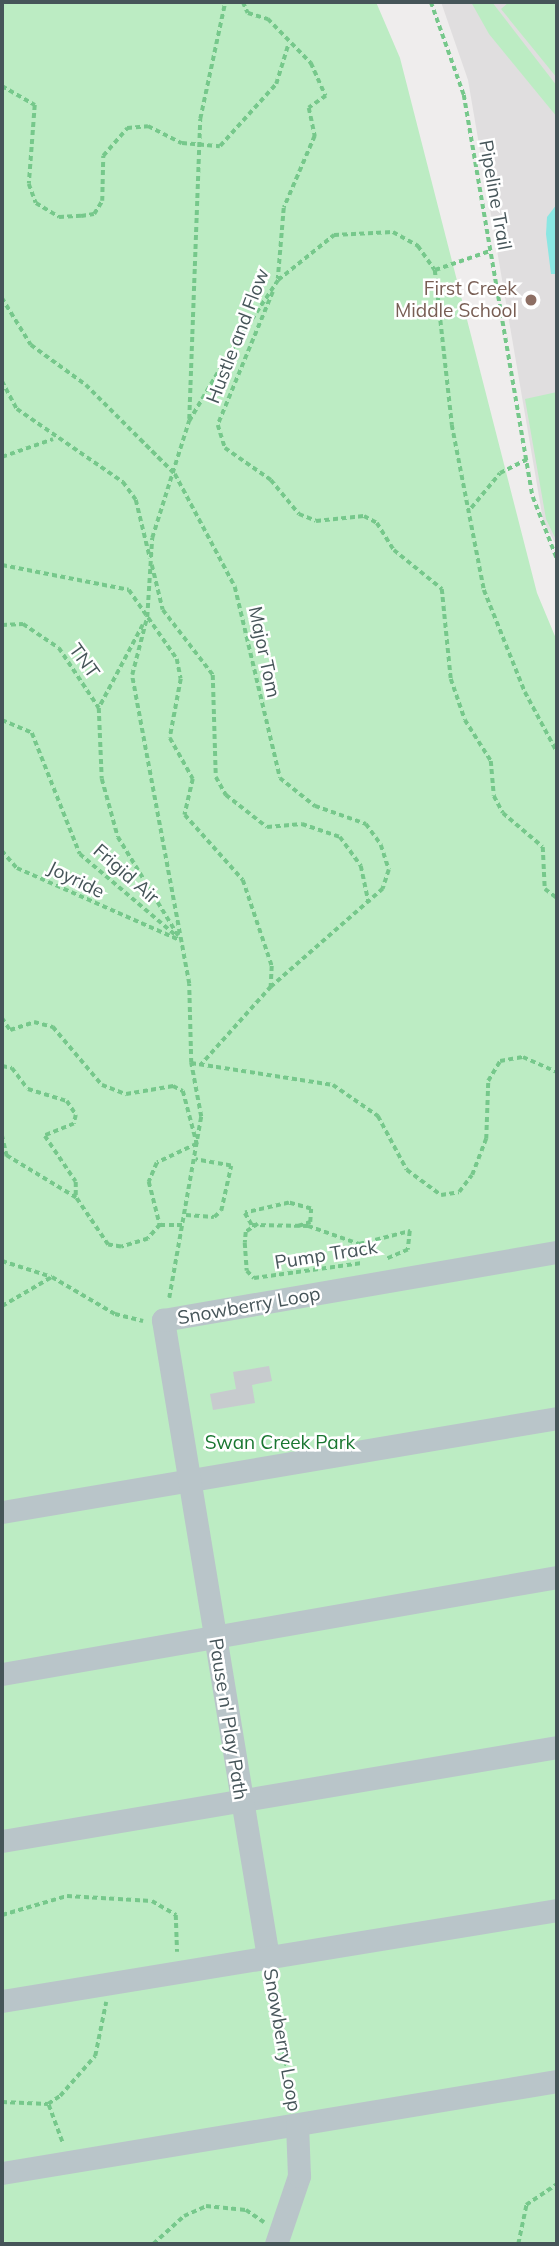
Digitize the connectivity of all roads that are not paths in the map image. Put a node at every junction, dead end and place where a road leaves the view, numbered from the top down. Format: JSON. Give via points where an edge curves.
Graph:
{"nodes":[{"id":1,"x":557,"y":1252,"type":"edge"},
{"id":2,"x":557,"y":1418,"type":"edge"},
{"id":3,"x":189,"y":1480,"type":"junction"},
{"id":4,"x":2,"y":1512,"type":"edge"},
{"id":5,"x":557,"y":1577,"type":"edge"},
{"id":6,"x":215,"y":1637,"type":"junction"},
{"id":7,"x":2,"y":1674,"type":"edge"},
{"id":8,"x":557,"y":1747,"type":"edge"},
{"id":9,"x":242,"y":1800,"type":"junction"},
{"id":10,"x":2,"y":1840,"type":"edge"},
{"id":11,"x":557,"y":1910,"type":"edge"},
{"id":12,"x":268,"y":1957,"type":"junction"},
{"id":13,"x":2,"y":2001,"type":"edge"},
{"id":14,"x":557,"y":2081,"type":"edge"},
{"id":15,"x":297,"y":2125,"type":"junction"},
{"id":16,"x":2,"y":2173,"type":"edge"},
{"id":17,"x":280,"y":2239,"type":"edge"}],
"edges":[{"from":1,"to":3,"type":"street","name":"Snowberry Loop","via":[[163,1320]]},
{"from":2,"to":3,"type":"street"},
{"from":3,"to":4,"type":"street"},
{"from":3,"to":6,"type":"street","name":"Pause n' Play Path"},
{"from":5,"to":6,"type":"street"},
{"from":6,"to":7,"type":"street"},
{"from":6,"to":9,"type":"street","name":"Pause n' Play Path"},
{"from":8,"to":9,"type":"street"},
{"from":9,"to":10,"type":"street"},
{"from":9,"to":12,"type":"street","name":"Pause n' Play Path"},
{"from":11,"to":12,"type":"street","name":"Snowberry Loop"},
{"from":12,"to":13,"type":"street"},
{"from":14,"to":15,"type":"street"},
{"from":15,"to":16,"type":"street"},
{"from":15,"to":17,"type":"street","name":"Snowberry Loop","via":[[299,2176]]}]}
